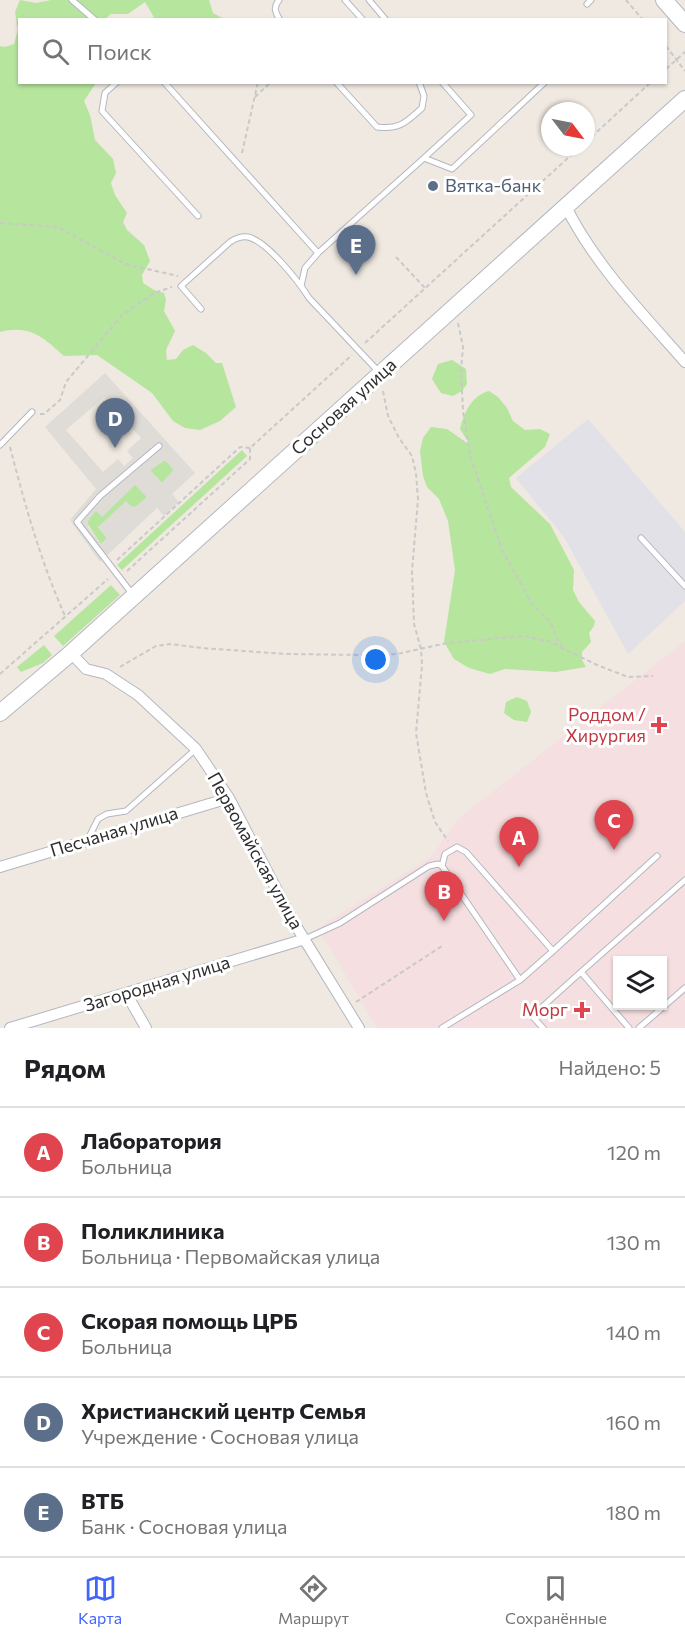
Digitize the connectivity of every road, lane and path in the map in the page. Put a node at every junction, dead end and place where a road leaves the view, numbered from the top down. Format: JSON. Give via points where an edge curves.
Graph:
{"nodes":[{"id":1,"x":72,"y":0,"type":"edge"},
{"id":2,"x":279,"y":0,"type":"edge"},
{"id":3,"x":345,"y":0,"type":"edge"},
{"id":4,"x":369,"y":0,"type":"edge"},
{"id":5,"x":626,"y":0,"type":"edge"},
{"id":6,"x":664,"y":0,"type":"edge"},
{"id":7,"x":92,"y":18,"type":"edge"},
{"id":8,"x":279,"y":18,"type":"edge"},
{"id":9,"x":361,"y":18,"type":"edge"},
{"id":10,"x":384,"y":18,"type":"edge"},
{"id":11,"x":641,"y":18,"type":"edge"},
{"id":12,"x":685,"y":24,"type":"edge"},
{"id":13,"x":667,"y":47,"type":"edge"},
{"id":14,"x":685,"y":52,"type":"edge"},
{"id":15,"x":677,"y":59,"type":"junction"},
{"id":16,"x":667,"y":68,"type":"edge"},
{"id":17,"x":685,"y":71,"type":"edge"},
{"id":18,"x":115,"y":84,"type":"edge"},
{"id":19,"x":166,"y":84,"type":"edge"},
{"id":20,"x":258,"y":84,"type":"edge"},
{"id":21,"x":269,"y":84,"type":"edge"},
{"id":22,"x":338,"y":84,"type":"edge"},
{"id":23,"x":420,"y":84,"type":"edge"},
{"id":24,"x":444,"y":84,"type":"edge"},
{"id":25,"x":544,"y":84,"type":"edge"},
{"id":26,"x":649,"y":84,"type":"edge"},
{"id":27,"x":255,"y":97,"type":"junction"},
{"id":28,"x":685,"y":99,"type":"edge"},
{"id":29,"x":595,"y":134,"type":"edge"},
{"id":30,"x":570,"y":156,"type":"edge"},
{"id":31,"x":424,"y":158,"type":"junction"},
{"id":32,"x":239,"y":165,"type":"junction"},
{"id":33,"x":566,"y":207,"type":"junction"},
{"id":34,"x":198,"y":216,"type":"dead end"},
{"id":35,"x":0,"y":223,"type":"edge"},
{"id":36,"x":318,"y":253,"type":"junction"},
{"id":37,"x":396,"y":257,"type":"dead end"},
{"id":38,"x":189,"y":278,"type":"junction"},
{"id":39,"x":181,"y":286,"type":"junction"},
{"id":40,"x":301,"y":286,"type":"junction"},
{"id":41,"x":425,"y":288,"type":"junction"},
{"id":42,"x":201,"y":309,"type":"dead end"},
{"id":43,"x":454,"y":309,"type":"junction"},
{"id":44,"x":358,"y":350,"type":"junction"},
{"id":45,"x":685,"y":362,"type":"edge"},
{"id":46,"x":381,"y":374,"type":"junction"},
{"id":47,"x":32,"y":412,"type":"joint"},
{"id":48,"x":8,"y":437,"type":"junction"},
{"id":49,"x":0,"y":444,"type":"edge"},
{"id":50,"x":159,"y":446,"type":"dead end"},
{"id":51,"x":250,"y":448,"type":"junction"},
{"id":52,"x":641,"y":537,"type":"dead end"},
{"id":53,"x":110,"y":567,"type":"junction"},
{"id":54,"x":117,"y":576,"type":"junction"},
{"id":55,"x":685,"y":586,"type":"edge"},
{"id":56,"x":134,"y":596,"type":"junction"},
{"id":57,"x":66,"y":618,"type":"junction"},
{"id":58,"x":563,"y":647,"type":"junction"},
{"id":59,"x":422,"y":649,"type":"junction"},
{"id":60,"x":71,"y":653,"type":"junction"},
{"id":61,"x":0,"y":674,"type":"edge"},
{"id":62,"x":106,"y":674,"type":"junction"},
{"id":63,"x":653,"y":676,"type":"dead end"},
{"id":64,"x":0,"y":713,"type":"edge"},
{"id":65,"x":196,"y":749,"type":"junction"},
{"id":66,"x":229,"y":798,"type":"junction"},
{"id":67,"x":87,"y":840,"type":"junction"},
{"id":68,"x":453,"y":848,"type":"junction"},
{"id":69,"x":657,"y":856,"type":"dead end"},
{"id":70,"x":442,"y":866,"type":"junction"},
{"id":71,"x":0,"y":867,"type":"edge"},
{"id":72,"x":685,"y":880,"type":"edge"},
{"id":73,"x":305,"y":939,"type":"junction"},
{"id":74,"x":442,"y":946,"type":"dead end"},
{"id":75,"x":553,"y":951,"type":"junction"},
{"id":76,"x":581,"y":972,"type":"junction"},
{"id":77,"x":519,"y":980,"type":"junction"},
{"id":78,"x":685,"y":988,"type":"edge"},
{"id":79,"x":126,"y":993,"type":"junction"},
{"id":80,"x":347,"y":1008,"type":"junction"},
{"id":81,"x":9,"y":1028,"type":"edge"},
{"id":82,"x":146,"y":1028,"type":"edge"},
{"id":83,"x":359,"y":1028,"type":"edge"},
{"id":84,"x":442,"y":1028,"type":"edge"},
{"id":85,"x":543,"y":1028,"type":"edge"},
{"id":86,"x":629,"y":1028,"type":"edge"},
{"id":87,"x":639,"y":1028,"type":"edge"}],
"edges":[{"from":1,"to":7,"type":"lane"},
{"from":2,"to":8,"type":"lane","via":[[275,5]]},
{"from":3,"to":9,"type":"lane"},
{"from":4,"to":10,"type":"lane"},
{"from":5,"to":11,"type":"path"},
{"from":6,"to":12,"type":"street"},
{"from":13,"to":15,"type":"path"},
{"from":14,"to":15,"type":"path"},
{"from":15,"to":16,"type":"path"},
{"from":15,"to":17,"type":"path"},
{"from":18,"to":34,"type":"lane","via":[[105,93],[102,111]]},
{"from":19,"to":32,"type":"lane"},
{"from":20,"to":27,"type":"path"},
{"from":21,"to":27,"type":"path"},
{"from":22,"to":23,"type":"lane","via":[[377,127],[391,129],[404,124],[422,108],[424,96]]},
{"from":24,"to":31,"type":"lane","via":[[471,115]]},
{"from":25,"to":31,"type":"lane","via":[[452,170]]},
{"from":26,"to":29,"type":"path"},
{"from":27,"to":32,"type":"path"},
{"from":28,"to":33,"type":"street","name":"Сосновая улица"},
{"from":30,"to":41,"type":"path"},
{"from":31,"to":36,"type":"lane"},
{"from":32,"to":36,"type":"lane"},
{"from":33,"to":43,"type":"street","name":"Сосновая улица"},
{"from":33,"to":45,"type":"street","via":[[607,273]]},
{"from":35,"to":38,"type":"path","via":[[58,227],[125,264]]},
{"from":36,"to":40,"type":"lane","via":[[305,268]]},
{"from":37,"to":41,"type":"path"},
{"from":38,"to":39,"type":"lane"},
{"from":38,"to":40,"type":"lane","via":[[237,237],[248,237],[263,246]]},
{"from":39,"to":42,"type":"lane"},
{"from":39,"to":47,"type":"path","via":[[154,293],[122,315],[66,382],[60,400],[44,414]]},
{"from":40,"to":44,"type":"lane"},
{"from":41,"to":44,"type":"path"},
{"from":43,"to":46,"type":"street","name":"Сосновая улица"},
{"from":43,"to":58,"type":"path","via":[[463,347],[463,411],[470,455],[502,550],[532,604],[552,623]]},
{"from":44,"to":46,"type":"lane"},
{"from":44,"to":51,"type":"path"},
{"from":46,"to":56,"type":"street","name":"Сосновая улица"},
{"from":46,"to":59,"type":"path","via":[[388,416],[412,456],[416,473],[418,499],[412,571],[414,624]]},
{"from":47,"to":48,"type":"lane"},
{"from":48,"to":49,"type":"lane"},
{"from":48,"to":57,"type":"path","via":[[50,585]]},
{"from":50,"to":53,"type":"lane","via":[[100,496],[77,522]]},
{"from":51,"to":53,"type":"path","via":[[240,447]]},
{"from":51,"to":54,"type":"path","via":[[250,459]]},
{"from":52,"to":55,"type":"lane"},
{"from":53,"to":54,"type":"lane"},
{"from":54,"to":56,"type":"lane"},
{"from":54,"to":57,"type":"path"},
{"from":56,"to":60,"type":"street","name":"Сосновая улица"},
{"from":57,"to":61,"type":"path"},
{"from":58,"to":59,"type":"path","via":[[523,636]]},
{"from":58,"to":63,"type":"path","via":[[628,677]]},
{"from":59,"to":62,"type":"path","via":[[397,654],[286,654],[171,644],[156,646]]},
{"from":59,"to":68,"type":"path","via":[[416,733],[435,822]]},
{"from":60,"to":62,"type":"street","name":"Первомайская улица","via":[[86,669]]},
{"from":60,"to":64,"type":"street","name":"Сосновая улица"},
{"from":62,"to":65,"type":"street","name":"Первомайская улица","via":[[138,695]]},
{"from":65,"to":66,"type":"street","name":"Первомайская улица"},
{"from":65,"to":67,"type":"lane","via":[[126,811],[98,819]]},
{"from":66,"to":67,"type":"street","name":"Песчаная улица"},
{"from":66,"to":73,"type":"street","name":"Первомайская улица"},
{"from":67,"to":71,"type":"street","name":"Песчаная улица"},
{"from":68,"to":70,"type":"lane","via":[[443,858]]},
{"from":68,"to":75,"type":"lane","via":[[461,847],[466,852]]},
{"from":69,"to":75,"type":"lane"},
{"from":70,"to":73,"type":"lane","via":[[429,866],[340,923]]},
{"from":70,"to":77,"type":"lane"},
{"from":72,"to":76,"type":"lane"},
{"from":73,"to":79,"type":"street","name":"Загородная улица"},
{"from":73,"to":80,"type":"street","name":"Первомайская улица"},
{"from":74,"to":80,"type":"path"},
{"from":75,"to":77,"type":"lane"},
{"from":76,"to":85,"type":"lane","via":[[532,1016]]},
{"from":76,"to":86,"type":"lane"},
{"from":77,"to":84,"type":"lane"},
{"from":78,"to":87,"type":"lane"},
{"from":79,"to":81,"type":"street","name":"Загородная улица"},
{"from":79,"to":82,"type":"street"},
{"from":80,"to":83,"type":"street","name":"Первомайская улица"}]}
